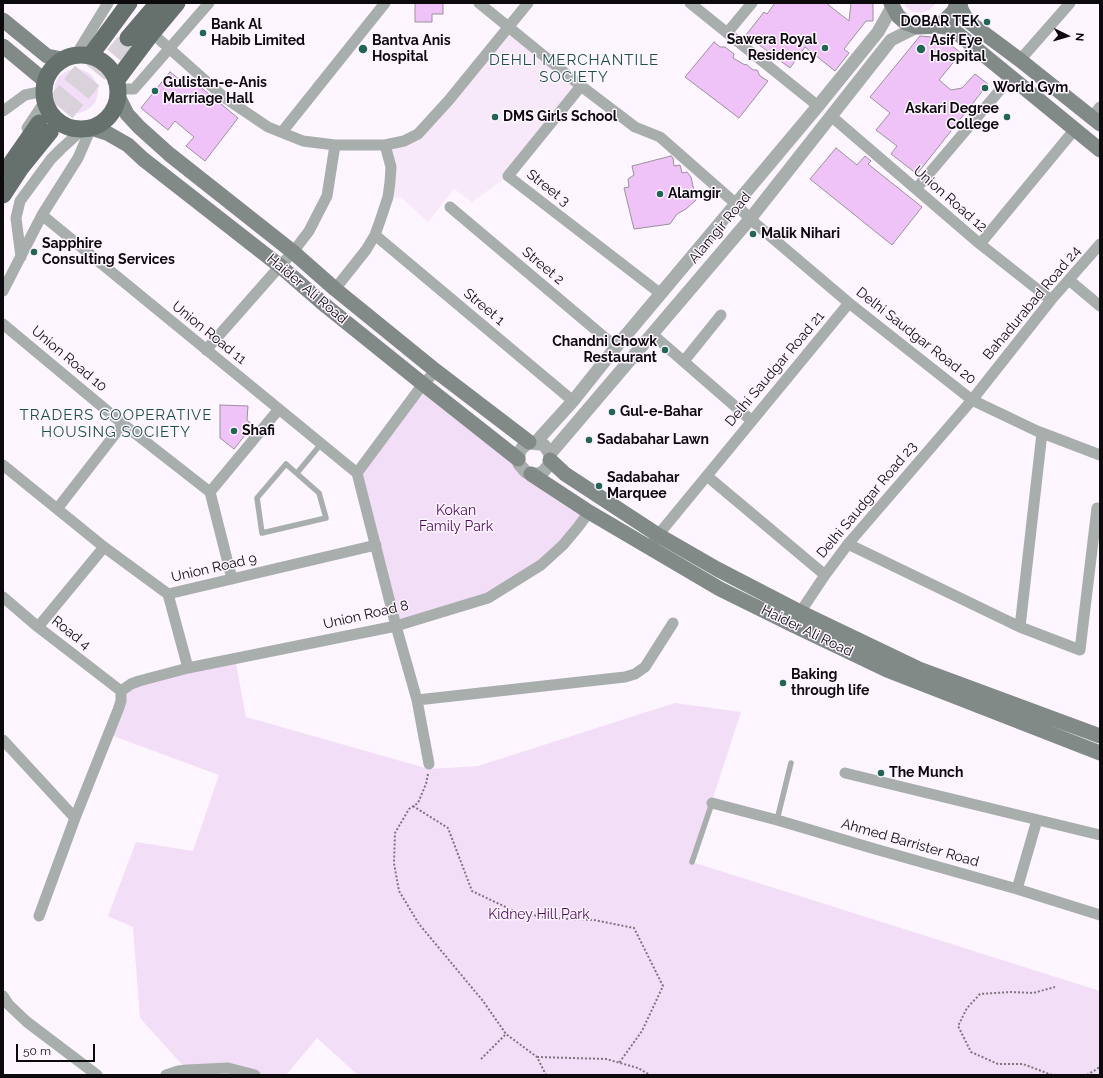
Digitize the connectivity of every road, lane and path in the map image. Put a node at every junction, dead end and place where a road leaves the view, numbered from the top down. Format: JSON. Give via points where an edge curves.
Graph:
{"nodes":[{"id":1,"x":108,"y":3,"type":"edge"},
{"id":2,"x":129,"y":3,"type":"edge"},
{"id":3,"x":138,"y":3,"type":"edge"},
{"id":4,"x":158,"y":3,"type":"edge"},
{"id":5,"x":177,"y":3,"type":"edge"},
{"id":6,"x":209,"y":3,"type":"edge"},
{"id":7,"x":385,"y":3,"type":"edge"},
{"id":8,"x":479,"y":3,"type":"edge"},
{"id":9,"x":528,"y":3,"type":"edge"},
{"id":10,"x":690,"y":3,"type":"edge"},
{"id":11,"x":752,"y":3,"type":"edge"},
{"id":12,"x":959,"y":3,"type":"edge"},
{"id":13,"x":1070,"y":3,"type":"edge"},
{"id":14,"x":891,"y":5,"type":"edge"},
{"id":15,"x":3,"y":20,"type":"edge"},
{"id":16,"x":939,"y":26,"type":"junction"},
{"id":17,"x":508,"y":27,"type":"junction"},
{"id":18,"x":917,"y":27,"type":"junction"},
{"id":19,"x":152,"y":33,"type":"junction"},
{"id":20,"x":727,"y":33,"type":"junction"},
{"id":21,"x":3,"y":46,"type":"edge"},
{"id":22,"x":170,"y":49,"type":"junction"},
{"id":23,"x":82,"y":53,"type":"junction"},
{"id":24,"x":134,"y":57,"type":"junction"},
{"id":25,"x":1020,"y":60,"type":"junction"},
{"id":26,"x":1011,"y":77,"type":"junction"},
{"id":27,"x":581,"y":86,"type":"junction"},
{"id":28,"x":117,"y":89,"type":"junction"},
{"id":29,"x":45,"y":91,"type":"junction"},
{"id":30,"x":818,"y":106,"type":"junction"},
{"id":31,"x":3,"y":111,"type":"edge"},
{"id":32,"x":831,"y":116,"type":"junction"},
{"id":33,"x":1097,"y":116,"type":"edge"},
{"id":34,"x":87,"y":129,"type":"junction"},
{"id":35,"x":1075,"y":129,"type":"junction"},
{"id":36,"x":282,"y":132,"type":"junction"},
{"id":37,"x":334,"y":145,"type":"junction"},
{"id":38,"x":385,"y":145,"type":"junction"},
{"id":39,"x":1100,"y":150,"type":"edge"},
{"id":40,"x":3,"y":163,"type":"edge"},
{"id":41,"x":3,"y":176,"type":"edge"},
{"id":42,"x":916,"y":189,"type":"junction"},
{"id":43,"x":3,"y":195,"type":"edge"},
{"id":44,"x":735,"y":204,"type":"junction"},
{"id":45,"x":450,"y":207,"type":"dead end"},
{"id":46,"x":42,"y":215,"type":"junction"},
{"id":47,"x":750,"y":219,"type":"junction"},
{"id":48,"x":375,"y":235,"type":"junction"},
{"id":49,"x":980,"y":244,"type":"junction"},
{"id":50,"x":1100,"y":244,"type":"edge"},
{"id":51,"x":293,"y":252,"type":"junction"},
{"id":52,"x":21,"y":258,"type":"junction"},
{"id":53,"x":280,"y":266,"type":"junction"},
{"id":54,"x":1069,"y":280,"type":"junction"},
{"id":55,"x":335,"y":289,"type":"junction"},
{"id":56,"x":3,"y":291,"type":"edge"},
{"id":57,"x":661,"y":294,"type":"junction"},
{"id":58,"x":1051,"y":300,"type":"junction"},
{"id":59,"x":849,"y":303,"type":"junction"},
{"id":60,"x":1100,"y":306,"type":"edge"},
{"id":61,"x":721,"y":315,"type":"dead end"},
{"id":62,"x":3,"y":324,"type":"edge"},
{"id":63,"x":652,"y":334,"type":"junction"},
{"id":64,"x":616,"y":347,"type":"junction"},
{"id":65,"x":206,"y":350,"type":"junction"},
{"id":66,"x":684,"y":361,"type":"junction"},
{"id":67,"x":436,"y":371,"type":"junction"},
{"id":68,"x":423,"y":384,"type":"junction"},
{"id":69,"x":972,"y":400,"type":"junction"},
{"id":70,"x":573,"y":401,"type":"junction"},
{"id":71,"x":279,"y":409,"type":"junction"},
{"id":72,"x":752,"y":421,"type":"junction"},
{"id":73,"x":123,"y":424,"type":"junction"},
{"id":74,"x":1042,"y":433,"type":"junction"},
{"id":75,"x":532,"y":442,"type":"junction"},
{"id":76,"x":321,"y":444,"type":"junction"},
{"id":77,"x":1100,"y":455,"type":"edge"},
{"id":78,"x":550,"y":457,"type":"junction"},
{"id":79,"x":518,"y":459,"type":"junction"},
{"id":80,"x":3,"y":465,"type":"edge"},
{"id":81,"x":297,"y":473,"type":"junction"},
{"id":82,"x":357,"y":473,"type":"junction"},
{"id":83,"x":531,"y":474,"type":"junction"},
{"id":84,"x":707,"y":476,"type":"junction"},
{"id":85,"x":210,"y":492,"type":"junction"},
{"id":86,"x":1097,"y":508,"type":"dead end"},
{"id":87,"x":56,"y":509,"type":"junction"},
{"id":88,"x":589,"y":512,"type":"junction"},
{"id":89,"x":658,"y":535,"type":"junction"},
{"id":90,"x":848,"y":544,"type":"junction"},
{"id":91,"x":376,"y":545,"type":"junction"},
{"id":92,"x":104,"y":547,"type":"junction"},
{"id":93,"x":648,"y":547,"type":"junction"},
{"id":94,"x":825,"y":576,"type":"junction"},
{"id":95,"x":232,"y":579,"type":"junction"},
{"id":96,"x":168,"y":594,"type":"junction"},
{"id":97,"x":3,"y":597,"type":"edge"},
{"id":98,"x":796,"y":618,"type":"junction"},
{"id":99,"x":673,"y":623,"type":"dead end"},
{"id":100,"x":396,"y":626,"type":"junction"},
{"id":101,"x":38,"y":627,"type":"junction"},
{"id":102,"x":1020,"y":627,"type":"junction"},
{"id":103,"x":188,"y":668,"type":"junction"},
{"id":104,"x":121,"y":691,"type":"junction"},
{"id":105,"x":417,"y":700,"type":"junction"},
{"id":106,"x":1100,"y":736,"type":"edge"},
{"id":107,"x":3,"y":740,"type":"edge"},
{"id":108,"x":1100,"y":753,"type":"edge"},
{"id":109,"x":792,"y":763,"type":"dead end"},
{"id":110,"x":428,"y":764,"type":"joint"},
{"id":111,"x":845,"y":773,"type":"dead end"},
{"id":112,"x":712,"y":803,"type":"joint"},
{"id":113,"x":413,"y":806,"type":"junction"},
{"id":114,"x":75,"y":818,"type":"junction"},
{"id":115,"x":777,"y":820,"type":"junction"},
{"id":116,"x":1037,"y":820,"type":"junction"},
{"id":117,"x":1100,"y":835,"type":"edge"},
{"id":118,"x":692,"y":862,"type":"dead end"},
{"id":119,"x":1017,"y":889,"type":"junction"},
{"id":120,"x":1100,"y":914,"type":"edge"},
{"id":121,"x":39,"y":916,"type":"dead end"},
{"id":122,"x":1055,"y":987,"type":"dead end"},
{"id":123,"x":3,"y":996,"type":"edge"},
{"id":124,"x":506,"y":1034,"type":"junction"},
{"id":125,"x":536,"y":1057,"type":"junction"},
{"id":126,"x":481,"y":1059,"type":"dead end"},
{"id":127,"x":619,"y":1063,"type":"junction"},
{"id":128,"x":1100,"y":1067,"type":"edge"},
{"id":129,"x":97,"y":1075,"type":"edge"},
{"id":130,"x":166,"y":1075,"type":"edge"},
{"id":131,"x":255,"y":1075,"type":"edge"},
{"id":132,"x":546,"y":1075,"type":"edge"},
{"id":133,"x":650,"y":1075,"type":"edge"},
{"id":134,"x":1052,"y":1075,"type":"edge"},
{"id":135,"x":1087,"y":1075,"type":"edge"}],
"edges":[{"from":1,"to":23,"type":"street"},
{"from":2,"to":23,"type":"main road"},
{"from":3,"to":4,"type":"main road","via":[[123,33]]},
{"from":5,"to":19,"type":"main road"},
{"from":6,"to":22,"type":"street"},
{"from":7,"to":36,"type":"street"},
{"from":8,"to":17,"type":"street","name":"Delhi Saudgar Road 20"},
{"from":9,"to":17,"type":"street"},
{"from":10,"to":20,"type":"street"},
{"from":11,"to":20,"type":"street"},
{"from":12,"to":16,"type":"main road"},
{"from":12,"to":25,"type":"main road","via":[[968,20]]},
{"from":13,"to":25,"type":"street"},
{"from":14,"to":18,"type":"main road","via":[[906,23]]},
{"from":14,"to":30,"type":"street","name":"Alamgir Road","via":[[878,32]]},
{"from":15,"to":23,"type":"main road","via":[[47,56]]},
{"from":16,"to":18,"type":"main road"},
{"from":16,"to":26,"type":"main road","via":[[951,28]]},
{"from":17,"to":27,"type":"street","name":"Delhi Saudgar Road 20"},
{"from":17,"to":38,"type":"street","via":[[418,134],[404,141]]},
{"from":18,"to":32,"type":"street","name":"Alamgir Road","via":[[892,40]]},
{"from":19,"to":22,"type":"street"},
{"from":19,"to":24,"type":"main road"},
{"from":20,"to":30,"type":"street"},
{"from":21,"to":29,"type":"main road"},
{"from":22,"to":28,"type":"street","via":[[134,89]]},
{"from":22,"to":36,"type":"street","via":[[225,98],[268,127]]},
{"from":23,"to":24,"type":"main road","via":[[98,48],[104,59],[112,62],[124,62]]},
{"from":23,"to":28,"type":"main road","via":[[102,61],[111,70]]},
{"from":23,"to":29,"type":"main road","via":[[52,69]]},
{"from":24,"to":28,"type":"main road"},
{"from":25,"to":33,"type":"main road"},
{"from":26,"to":35,"type":"main road"},
{"from":26,"to":42,"type":"street"},
{"from":27,"to":44,"type":"street","name":"Delhi Saudgar Road 20","via":[[635,127],[660,137]]},
{"from":27,"to":57,"type":"street","name":"Street 3","via":[[508,176]]},
{"from":28,"to":34,"type":"main road","via":[[115,107],[109,116]]},
{"from":28,"to":51,"type":"main road","name":"Haider Ali Road","via":[[127,114],[139,127]]},
{"from":29,"to":31,"type":"street","via":[[25,95]]},
{"from":29,"to":34,"type":"main road","via":[[51,115],[61,124],[73,129]]},
{"from":29,"to":40,"type":"street"},
{"from":30,"to":44,"type":"street","name":"Alamgir Road"},
{"from":32,"to":42,"type":"street","name":"Union Road 12"},
{"from":32,"to":47,"type":"street","name":"Alamgir Road"},
{"from":34,"to":46,"type":"street","via":[[78,158]]},
{"from":34,"to":52,"type":"street","via":[[51,159],[20,201],[16,218]]},
{"from":34,"to":53,"type":"main road","name":"Haider Ali Road","via":[[106,133],[128,145]]},
{"from":35,"to":39,"type":"main road"},
{"from":35,"to":49,"type":"street"},
{"from":36,"to":37,"type":"street","via":[[303,141]]},
{"from":37,"to":38,"type":"street"},
{"from":37,"to":51,"type":"street","via":[[327,196],[309,230]]},
{"from":38,"to":48,"type":"street","via":[[391,167],[390,182],[388,197]]},
{"from":41,"to":43,"type":"main road","via":[[17,154],[45,128]]},
{"from":42,"to":49,"type":"street","name":"Union Road 12"},
{"from":44,"to":47,"type":"street","name":"Delhi Saudgar Road 20"},
{"from":44,"to":57,"type":"street","name":"Alamgir Road"},
{"from":45,"to":64,"type":"street","name":"Street 2"},
{"from":46,"to":52,"type":"street"},
{"from":46,"to":65,"type":"street","name":"Union Road 11"},
{"from":47,"to":59,"type":"street","name":"Delhi Saudgar Road 20"},
{"from":47,"to":63,"type":"street","name":"Alamgir Road"},
{"from":48,"to":55,"type":"street"},
{"from":48,"to":70,"type":"street","name":"Street 1"},
{"from":49,"to":58,"type":"street","name":"Union Road 12"},
{"from":50,"to":54,"type":"street","name":"Bahadurabad Road 24"},
{"from":51,"to":53,"type":"street"},
{"from":51,"to":55,"type":"main road","name":"Haider Ali Road"},
{"from":52,"to":56,"type":"street"},
{"from":53,"to":65,"type":"street"},
{"from":53,"to":68,"type":"main road","name":"Haider Ali Road"},
{"from":54,"to":58,"type":"street","name":"Bahadurabad Road 24"},
{"from":54,"to":60,"type":"street"},
{"from":55,"to":67,"type":"main road","name":"Haider Ali Road"},
{"from":57,"to":64,"type":"street","name":"Alamgir Road"},
{"from":58,"to":69,"type":"street","name":"Bahadurabad Road 24"},
{"from":59,"to":69,"type":"street","name":"Delhi Saudgar Road 20"},
{"from":59,"to":72,"type":"street","name":"Delhi Saudgar Road 21"},
{"from":61,"to":66,"type":"street"},
{"from":62,"to":73,"type":"street","name":"Union Road 10"},
{"from":63,"to":66,"type":"street"},
{"from":63,"to":78,"type":"street","name":"Alamgir Road"},
{"from":64,"to":70,"type":"street","name":"Alamgir Road"},
{"from":65,"to":71,"type":"street","name":"Union Road 11"},
{"from":66,"to":72,"type":"street"},
{"from":67,"to":68,"type":"street"},
{"from":67,"to":75,"type":"main road","name":"Haider Ali Road"},
{"from":68,"to":79,"type":"main road","name":"Haider Ali Road"},
{"from":68,"to":82,"type":"street"},
{"from":69,"to":74,"type":"street","name":"Delhi Saudgar Road 20"},
{"from":69,"to":90,"type":"street","name":"Delhi Saudgar Road 23"},
{"from":70,"to":75,"type":"street","name":"Alamgir Road"},
{"from":71,"to":76,"type":"street","name":"Union Road 11"},
{"from":71,"to":85,"type":"street"},
{"from":72,"to":84,"type":"street","name":"Delhi Saudgar Road 21"},
{"from":73,"to":85,"type":"street","name":"Union Road 10"},
{"from":73,"to":87,"type":"street"},
{"from":74,"to":77,"type":"street","name":"Delhi Saudgar Road 20"},
{"from":74,"to":102,"type":"street"},
{"from":75,"to":78,"type":"street","via":[[544,446]]},
{"from":75,"to":79,"type":"street","via":[[522,448]]},
{"from":76,"to":81,"type":"lane"},
{"from":76,"to":82,"type":"street","name":"Union Road 11"},
{"from":78,"to":83,"type":"street","via":[[549,465],[543,472]]},
{"from":78,"to":89,"type":"main road","name":"Haider Ali Road","via":[[565,474]]},
{"from":79,"to":83,"type":"street","via":[[522,469]]},
{"from":80,"to":87,"type":"street","name":"Union Road 9"},
{"from":81,"to":81,"type":"lane","via":[[320,493],[326,518],[262,534],[257,498],[286,464]]},
{"from":82,"to":91,"type":"street"},
{"from":83,"to":88,"type":"main road","name":"Haider Ali Road"},
{"from":84,"to":89,"type":"street","name":"Delhi Saudgar Road 21"},
{"from":84,"to":94,"type":"street"},
{"from":85,"to":95,"type":"street"},
{"from":86,"to":102,"type":"street","via":[[1080,650]]},
{"from":87,"to":92,"type":"street","name":"Union Road 9"},
{"from":88,"to":93,"type":"main road","name":"Haider Ali Road"},
{"from":88,"to":100,"type":"street","name":"Union Road 8","via":[[563,545],[540,564],[488,598]]},
{"from":89,"to":93,"type":"street","name":"Delhi Saudgar Road 21"},
{"from":89,"to":98,"type":"main road","name":"Haider Ali Road"},
{"from":90,"to":94,"type":"street","name":"Delhi Saudgar Road 23"},
{"from":90,"to":102,"type":"street"},
{"from":91,"to":95,"type":"street","name":"Union Road 9"},
{"from":91,"to":100,"type":"street"},
{"from":92,"to":96,"type":"street","name":"Union Road 9"},
{"from":92,"to":101,"type":"street"},
{"from":93,"to":98,"type":"main road","name":"Haider Ali Road","via":[[720,589]]},
{"from":94,"to":98,"type":"street","name":"Delhi Saudgar Road 23"},
{"from":95,"to":96,"type":"street","name":"Union Road 9"},
{"from":96,"to":103,"type":"street"},
{"from":97,"to":101,"type":"street","name":"Road 4"},
{"from":98,"to":106,"type":"main road","name":"Haider Ali Road","via":[[919,669]]},
{"from":98,"to":108,"type":"main road","name":"Haider Ali Road","via":[[887,670]]},
{"from":99,"to":105,"type":"street","via":[[645,667],[630,676]]},
{"from":100,"to":103,"type":"street","name":"Union Road 8"},
{"from":100,"to":105,"type":"street"},
{"from":101,"to":104,"type":"street","name":"Road 4"},
{"from":103,"to":104,"type":"street","name":"Union Road 8","via":[[139,681]]},
{"from":104,"to":114,"type":"street","via":[[118,710]]},
{"from":105,"to":110,"type":"street"},
{"from":107,"to":114,"type":"street"},
{"from":109,"to":115,"type":"lane"},
{"from":110,"to":113,"type":"path","via":[[426,784],[418,803]]},
{"from":111,"to":116,"type":"street"},
{"from":112,"to":115,"type":"street","name":"Ahmed Barrister Road"},
{"from":112,"to":118,"type":"lane"},
{"from":113,"to":124,"type":"path","via":[[395,833],[394,863],[399,891],[419,924],[483,1001]]},
{"from":113,"to":127,"type":"path","via":[[448,828],[472,891],[514,912],[547,918],[594,920],[634,928],[663,986],[642,1031]]},
{"from":114,"to":121,"type":"street"},
{"from":115,"to":119,"type":"street","name":"Ahmed Barrister Road"},
{"from":116,"to":117,"type":"street"},
{"from":116,"to":119,"type":"street"},
{"from":119,"to":120,"type":"street","name":"Ahmed Barrister Road"},
{"from":122,"to":134,"type":"path","via":[[1033,993],[980,994],[967,1008],[958,1026],[971,1052],[998,1064],[1022,1064]]},
{"from":123,"to":129,"type":"street","via":[[27,1022]]},
{"from":124,"to":125,"type":"path"},
{"from":124,"to":126,"type":"path"},
{"from":125,"to":127,"type":"path","via":[[606,1059]]},
{"from":125,"to":132,"type":"path"},
{"from":127,"to":133,"type":"path","via":[[638,1068]]},
{"from":128,"to":135,"type":"path"},
{"from":130,"to":131,"type":"street","via":[[178,1071],[228,1068]]}]}
